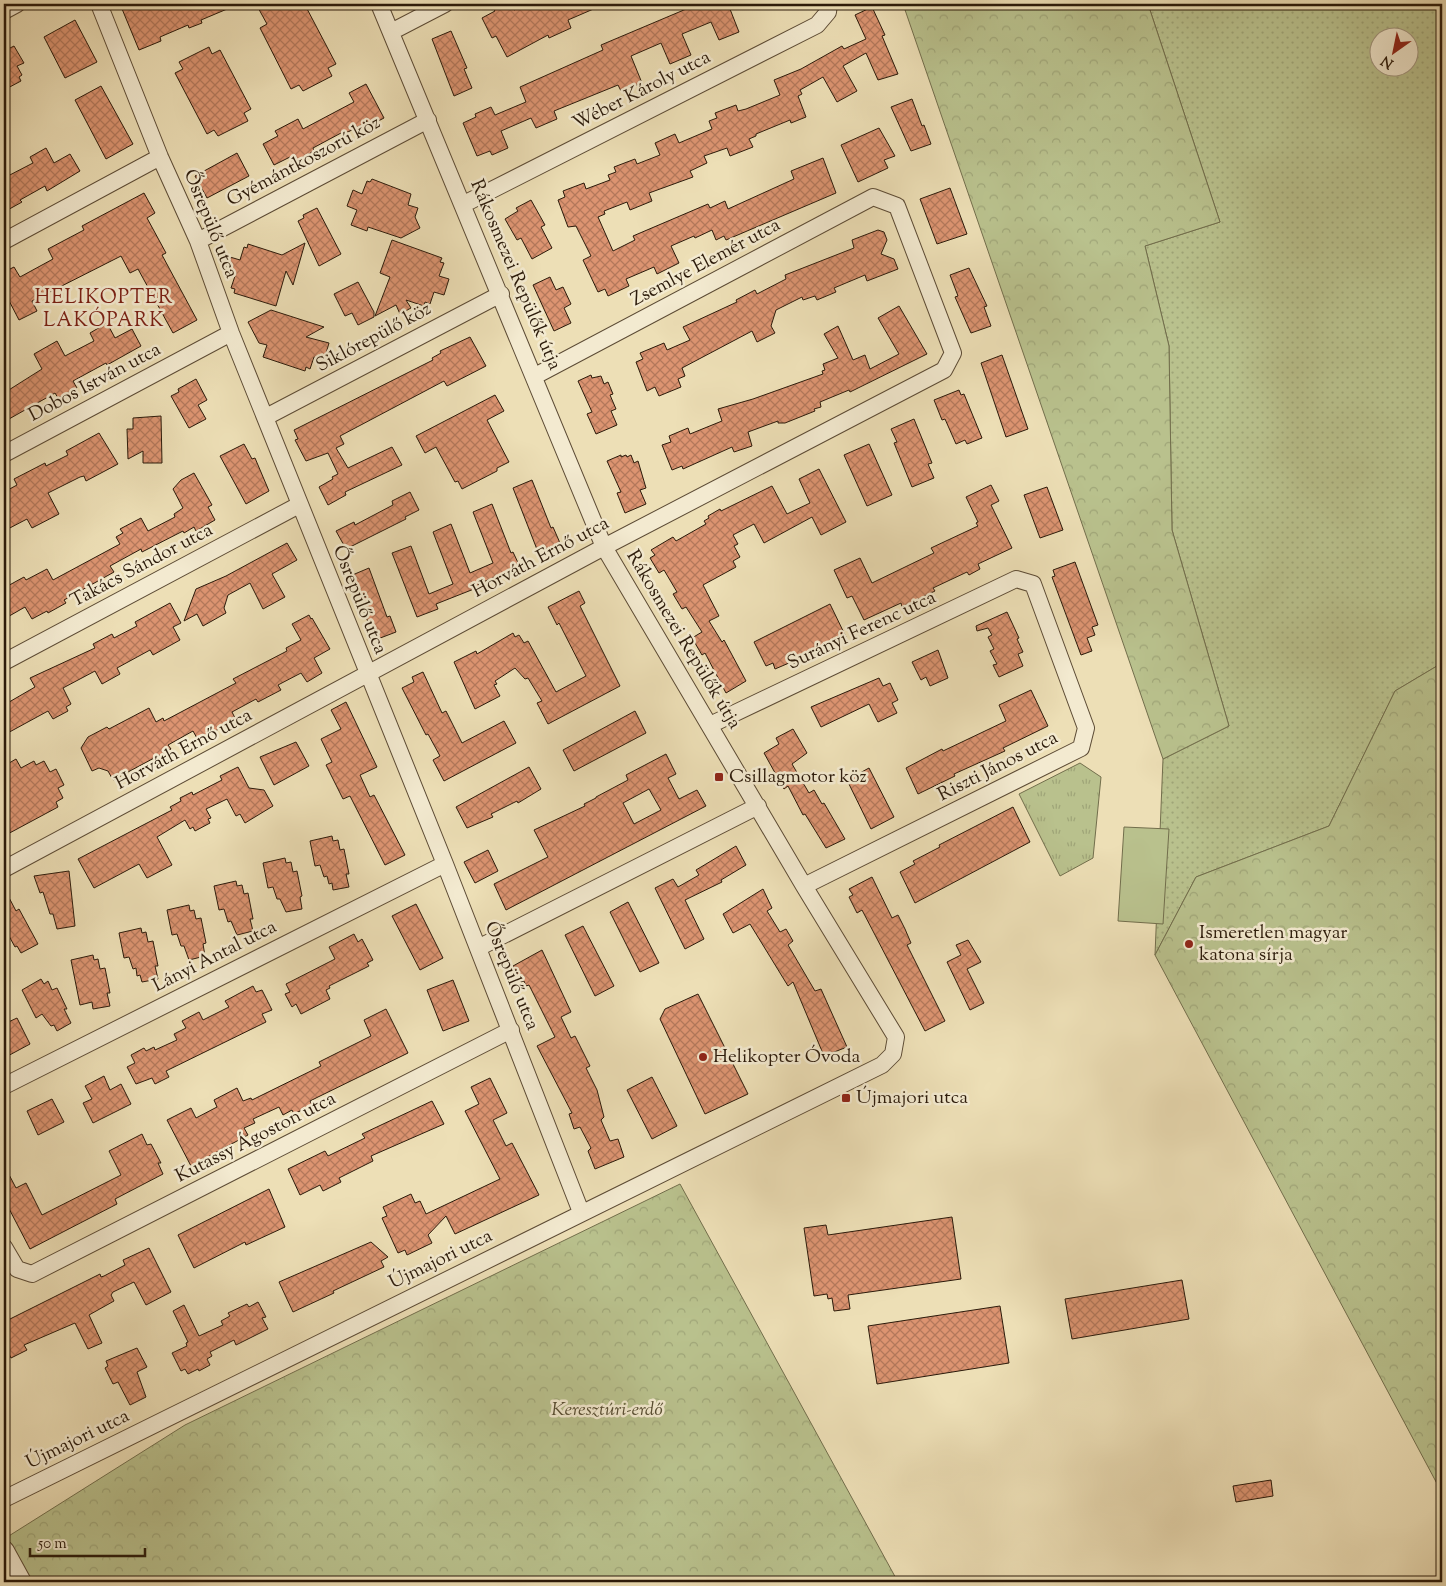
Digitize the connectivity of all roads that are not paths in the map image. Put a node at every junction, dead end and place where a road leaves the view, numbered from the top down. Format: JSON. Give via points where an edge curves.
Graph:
{"nodes":[{"id":1,"x":18,"y":4,"type":"edge"},
{"id":2,"x":99,"y":4,"type":"edge"},
{"id":3,"x":379,"y":4,"type":"edge"},
{"id":4,"x":445,"y":4,"type":"edge"},
{"id":5,"x":829,"y":4,"type":"edge"},
{"id":6,"x":4,"y":11,"type":"edge"},
{"id":7,"x":391,"y":32,"type":"junction"},
{"id":8,"x":428,"y":120,"type":"junction"},
{"id":9,"x":160,"y":157,"type":"junction"},
{"id":10,"x":464,"y":204,"type":"junction"},
{"id":11,"x":897,"y":206,"type":"joint"},
{"id":12,"x":198,"y":240,"type":"junction"},
{"id":13,"x":4,"y":241,"type":"edge"},
{"id":14,"x":501,"y":294,"type":"junction"},
{"id":15,"x":231,"y":333,"type":"junction"},
{"id":16,"x":535,"y":376,"type":"junction"},
{"id":17,"x":266,"y":417,"type":"junction"},
{"id":18,"x":4,"y":454,"type":"edge"},
{"id":19,"x":299,"y":505,"type":"junction"},
{"id":20,"x":604,"y":547,"type":"junction"},
{"id":21,"x":1033,"y":584,"type":"joint"},
{"id":22,"x":4,"y":662,"type":"edge"},
{"id":23,"x":368,"y":674,"type":"junction"},
{"id":24,"x":710,"y":725,"type":"junction"},
{"id":25,"x":758,"y":806,"type":"junction"},
{"id":26,"x":445,"y":864,"type":"junction"},
{"id":27,"x":4,"y":869,"type":"edge"},
{"id":28,"x":804,"y":886,"type":"junction"},
{"id":29,"x":478,"y":948,"type":"junction"},
{"id":30,"x":511,"y":1030,"type":"junction"},
{"id":31,"x":893,"y":1054,"type":"joint"},
{"id":32,"x":4,"y":1086,"type":"edge"},
{"id":33,"x":581,"y":1212,"type":"junction"},
{"id":34,"x":4,"y":1247,"type":"edge"},
{"id":35,"x":4,"y":1499,"type":"edge"},
{"id":36,"x":4,"y":1552,"type":"edge"},
{"id":37,"x":20,"y":1582,"type":"edge"}],
"edges":[{"from":1,"to":6,"type":"street"},
{"from":2,"to":9,"type":"street","name":"Ősrepülő utca"},
{"from":3,"to":7,"type":"street","name":"Rákosmezei Repülők útja"},
{"from":4,"to":7,"type":"street"},
{"from":5,"to":10,"type":"street","name":"Wéber Károly utca","via":[[828,12],[816,25]]},
{"from":7,"to":8,"type":"street","name":"Rákosmezei Repülők útja"},
{"from":8,"to":10,"type":"street","name":"Rákosmezei Repülők útja"},
{"from":8,"to":12,"type":"street","name":"Gyémántkoszorú köz"},
{"from":9,"to":12,"type":"street","name":"Ősrepülő utca"},
{"from":9,"to":13,"type":"street"},
{"from":10,"to":14,"type":"street","name":"Rákosmezei Repülők útja"},
{"from":11,"to":16,"type":"street","name":"Zsemlye Elemér utca","via":[[873,197]]},
{"from":11,"to":20,"type":"street","name":"Horváth Ernő utca","via":[[953,353],[944,370]]},
{"from":12,"to":15,"type":"street","name":"Ősrepülő utca"},
{"from":14,"to":16,"type":"street","name":"Rákosmezei Repülők útja"},
{"from":14,"to":17,"type":"street","name":"Siklórepülő köz"},
{"from":15,"to":17,"type":"street","name":"Ősrepülő utca"},
{"from":15,"to":18,"type":"street","name":"Dobos István utca"},
{"from":16,"to":20,"type":"street","name":"Rákosmezei Repülők útja"},
{"from":17,"to":19,"type":"street","name":"Ősrepülő utca"},
{"from":19,"to":22,"type":"street","name":"Takács Sándor utca"},
{"from":19,"to":23,"type":"street","name":"Ősrepülő utca"},
{"from":20,"to":23,"type":"street","name":"Horváth Ernő utca"},
{"from":20,"to":24,"type":"street","name":"Rákosmezei Repülők útja"},
{"from":21,"to":24,"type":"street","name":"Surányi Ferenc utca","via":[[1016,579]]},
{"from":21,"to":28,"type":"street","name":"Riszti János utca","via":[[1086,728],[1081,748]]},
{"from":23,"to":26,"type":"street","name":"Ősrepülő utca"},
{"from":23,"to":27,"type":"street","name":"Horváth Ernő utca"},
{"from":24,"to":25,"type":"street","name":"Rákosmezei Repülők útja"},
{"from":25,"to":28,"type":"street","name":"Rákosmezei Repülők útja"},
{"from":25,"to":29,"type":"street"},
{"from":26,"to":29,"type":"street","name":"Ősrepülő utca"},
{"from":26,"to":32,"type":"street","name":"Lányi Antal utca"},
{"from":28,"to":31,"type":"street","name":"Rákosmezei Repülők útja","via":[[896,1037]]},
{"from":29,"to":30,"type":"street","name":"Ősrepülő utca"},
{"from":30,"to":33,"type":"street","name":"Ősrepülő utca"},
{"from":30,"to":34,"type":"street","name":"Kutassy Ágoston utca","via":[[32,1274],[17,1269]]},
{"from":31,"to":33,"type":"street","name":"Újmajori utca","via":[[882,1065]]},
{"from":33,"to":35,"type":"street","name":"Újmajori utca"},
{"from":36,"to":37,"type":"street"}]}
